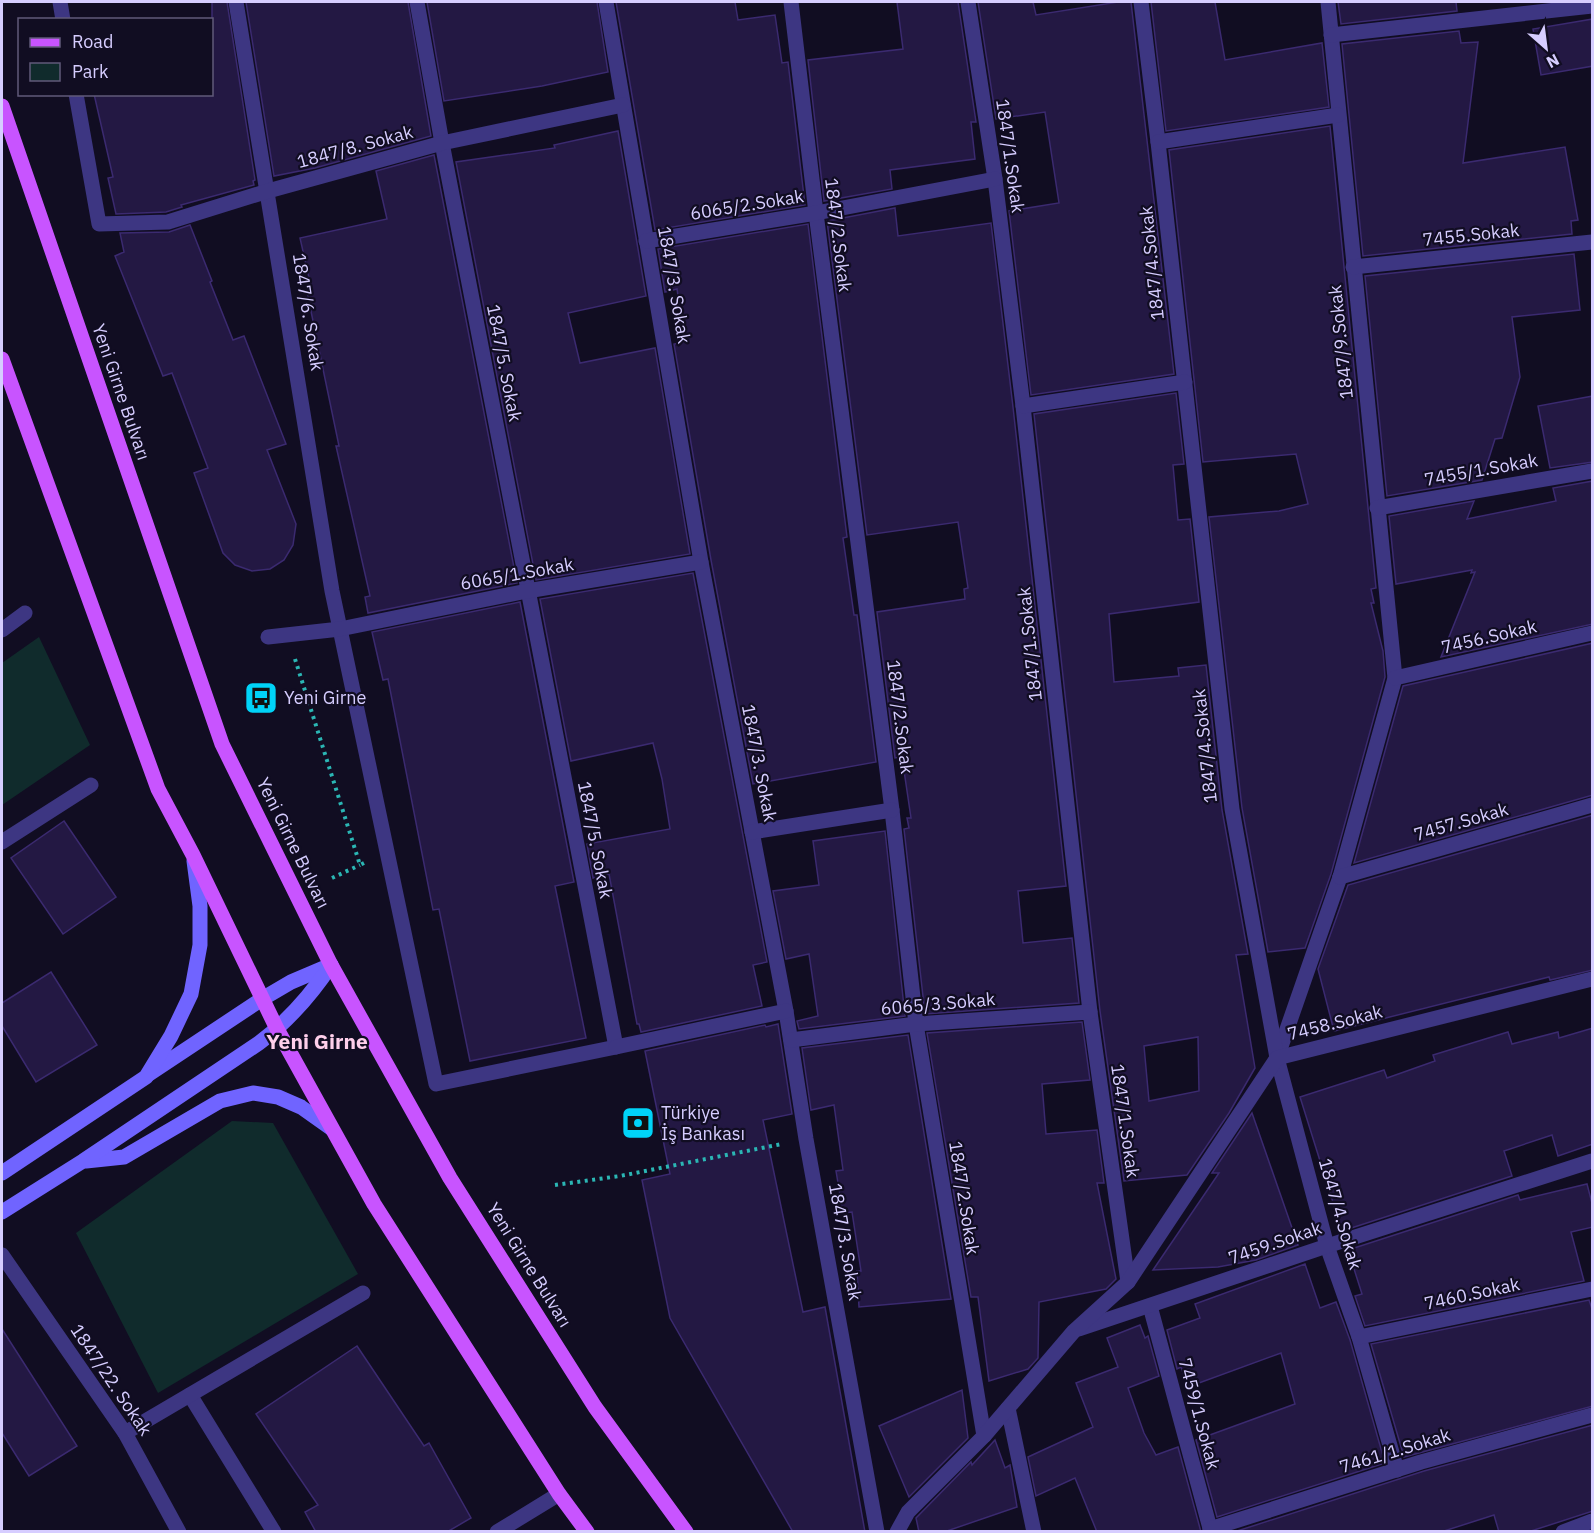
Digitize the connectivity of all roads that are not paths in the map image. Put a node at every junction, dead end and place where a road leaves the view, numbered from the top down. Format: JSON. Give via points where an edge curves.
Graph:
{"nodes":[{"id":1,"x":60,"y":2,"type":"edge"},
{"id":2,"x":236,"y":2,"type":"edge"},
{"id":3,"x":417,"y":2,"type":"edge"},
{"id":4,"x":606,"y":2,"type":"edge"},
{"id":5,"x":791,"y":2,"type":"edge"},
{"id":6,"x":968,"y":2,"type":"edge"},
{"id":7,"x":1141,"y":2,"type":"edge"},
{"id":8,"x":1328,"y":2,"type":"edge"},
{"id":9,"x":1593,"y":6,"type":"edge"},
{"id":10,"x":1509,"y":8,"type":"edge"},
{"id":11,"x":63,"y":18,"type":"edge"},
{"id":12,"x":1331,"y":35,"type":"junction"},
{"id":13,"x":76,"y":96,"type":"edge"},
{"id":14,"x":623,"y":105,"type":"junction"},
{"id":15,"x":2,"y":106,"type":"edge"},
{"id":16,"x":1338,"y":115,"type":"junction"},
{"id":17,"x":1158,"y":142,"type":"junction"},
{"id":18,"x":442,"y":143,"type":"junction"},
{"id":19,"x":995,"y":179,"type":"junction"},
{"id":20,"x":268,"y":191,"type":"junction"},
{"id":21,"x":816,"y":213,"type":"junction"},
{"id":22,"x":646,"y":241,"type":"junction"},
{"id":23,"x":1593,"y":242,"type":"edge"},
{"id":24,"x":1353,"y":267,"type":"junction"},
{"id":25,"x":2,"y":359,"type":"edge"},
{"id":26,"x":1185,"y":382,"type":"junction"},
{"id":27,"x":1023,"y":406,"type":"junction"},
{"id":28,"x":1593,"y":471,"type":"edge"},
{"id":29,"x":1377,"y":508,"type":"junction"},
{"id":30,"x":701,"y":562,"type":"junction"},
{"id":31,"x":527,"y":591,"type":"junction"},
{"id":32,"x":25,"y":614,"type":"dead end"},
{"id":33,"x":340,"y":628,"type":"junction"},
{"id":34,"x":2,"y":630,"type":"edge"},
{"id":35,"x":1593,"y":633,"type":"edge"},
{"id":36,"x":268,"y":637,"type":"dead end"},
{"id":37,"x":1395,"y":678,"type":"junction"},
{"id":38,"x":91,"y":785,"type":"dead end"},
{"id":39,"x":1593,"y":805,"type":"edge"},
{"id":40,"x":892,"y":810,"type":"junction"},
{"id":41,"x":752,"y":832,"type":"junction"},
{"id":42,"x":2,"y":842,"type":"edge"},
{"id":43,"x":193,"y":855,"type":"junction"},
{"id":44,"x":1341,"y":876,"type":"junction"},
{"id":45,"x":331,"y":964,"type":"junction"},
{"id":46,"x":1593,"y":979,"type":"edge"},
{"id":47,"x":262,"y":999,"type":"junction"},
{"id":48,"x":786,"y":1011,"type":"junction"},
{"id":49,"x":1090,"y":1012,"type":"junction"},
{"id":50,"x":916,"y":1024,"type":"junction"},
{"id":51,"x":277,"y":1029,"type":"junction"},
{"id":52,"x":791,"y":1040,"type":"junction"},
{"id":53,"x":616,"y":1047,"type":"junction"},
{"id":54,"x":1276,"y":1058,"type":"junction"},
{"id":55,"x":146,"y":1077,"type":"junction"},
{"id":56,"x":332,"y":1130,"type":"junction"},
{"id":57,"x":83,"y":1161,"type":"junction"},
{"id":58,"x":1593,"y":1161,"type":"edge"},
{"id":59,"x":2,"y":1173,"type":"edge"},
{"id":60,"x":2,"y":1212,"type":"edge"},
{"id":61,"x":1327,"y":1246,"type":"junction"},
{"id":62,"x":2,"y":1255,"type":"edge"},
{"id":63,"x":1128,"y":1282,"type":"junction"},
{"id":64,"x":1593,"y":1289,"type":"edge"},
{"id":65,"x":363,"y":1293,"type":"dead end"},
{"id":66,"x":1150,"y":1306,"type":"junction"},
{"id":67,"x":1074,"y":1331,"type":"junction"},
{"id":68,"x":1359,"y":1337,"type":"junction"},
{"id":69,"x":190,"y":1395,"type":"junction"},
{"id":70,"x":1008,"y":1408,"type":"junction"},
{"id":71,"x":1593,"y":1415,"type":"edge"},
{"id":72,"x":125,"y":1432,"type":"junction"},
{"id":73,"x":984,"y":1437,"type":"junction"},
{"id":74,"x":1397,"y":1470,"type":"junction"},
{"id":75,"x":559,"y":1494,"type":"junction"},
{"id":76,"x":1593,"y":1521,"type":"edge"},
{"id":77,"x":1210,"y":1530,"type":"edge"},
{"id":78,"x":179,"y":1532,"type":"edge"},
{"id":79,"x":274,"y":1532,"type":"edge"},
{"id":80,"x":497,"y":1532,"type":"edge"},
{"id":81,"x":587,"y":1532,"type":"edge"},
{"id":82,"x":686,"y":1532,"type":"edge"},
{"id":83,"x":877,"y":1532,"type":"edge"},
{"id":84,"x":897,"y":1532,"type":"edge"},
{"id":85,"x":1034,"y":1532,"type":"edge"},
{"id":86,"x":1563,"y":1532,"type":"edge"}],
"edges":[{"from":1,"to":11,"type":"street"},
{"from":2,"to":20,"type":"street","name":"1847/6. Sokak"},
{"from":3,"to":18,"type":"street","name":"1847/5. Sokak"},
{"from":4,"to":14,"type":"street","name":"1847/3. Sokak"},
{"from":5,"to":21,"type":"street","name":"1847/2.Sokak"},
{"from":6,"to":19,"type":"street","name":"1847/1.Sokak"},
{"from":7,"to":17,"type":"street","name":"1847/4.Sokak"},
{"from":8,"to":12,"type":"street","name":"1847/9.Sokak"},
{"from":9,"to":10,"type":"street"},
{"from":10,"to":12,"type":"street"},
{"from":12,"to":16,"type":"street","name":"1847/9.Sokak"},
{"from":13,"to":20,"type":"street","name":"1847/8. Sokak","via":[[99,224],[168,222]]},
{"from":14,"to":18,"type":"street","name":"1847/8. Sokak"},
{"from":14,"to":22,"type":"street","name":"1847/3. Sokak"},
{"from":15,"to":45,"type":"main road","name":"Yeni Girne Bulvarı","via":[[222,744]]},
{"from":16,"to":17,"type":"street"},
{"from":16,"to":24,"type":"street","name":"1847/9.Sokak"},
{"from":17,"to":26,"type":"street","name":"1847/4.Sokak"},
{"from":18,"to":20,"type":"street","name":"1847/8. Sokak"},
{"from":18,"to":31,"type":"street","name":"1847/5. Sokak"},
{"from":19,"to":21,"type":"street","name":"6065/2.Sokak"},
{"from":19,"to":27,"type":"street","name":"1847/1.Sokak"},
{"from":20,"to":33,"type":"street","name":"1847/6. Sokak"},
{"from":21,"to":22,"type":"street","name":"6065/2.Sokak"},
{"from":21,"to":40,"type":"street","name":"1847/2.Sokak"},
{"from":22,"to":30,"type":"street","name":"1847/3. Sokak"},
{"from":23,"to":24,"type":"street","name":"7455.Sokak"},
{"from":24,"to":29,"type":"street","name":"1847/9.Sokak"},
{"from":25,"to":43,"type":"main road","via":[[158,789]]},
{"from":26,"to":27,"type":"street"},
{"from":26,"to":54,"type":"street","name":"1847/4.Sokak","via":[[1232,809]]},
{"from":27,"to":49,"type":"street","name":"1847/1.Sokak"},
{"from":28,"to":29,"type":"street","name":"7455/1.Sokak"},
{"from":29,"to":37,"type":"street","name":"1847/9.Sokak"},
{"from":30,"to":31,"type":"street","name":"6065/1.Sokak"},
{"from":30,"to":41,"type":"street","name":"1847/3. Sokak"},
{"from":31,"to":33,"type":"street","name":"6065/1.Sokak"},
{"from":31,"to":53,"type":"street","name":"1847/5. Sokak"},
{"from":32,"to":34,"type":"street"},
{"from":33,"to":36,"type":"street","name":"6065/1.Sokak"},
{"from":33,"to":53,"type":"street","via":[[436,1084]]},
{"from":35,"to":37,"type":"street","name":"7456.Sokak"},
{"from":37,"to":44,"type":"street"},
{"from":38,"to":42,"type":"street"},
{"from":39,"to":44,"type":"street","name":"7457.Sokak"},
{"from":40,"to":41,"type":"street"},
{"from":40,"to":50,"type":"street","name":"1847/2.Sokak"},
{"from":41,"to":48,"type":"street","name":"1847/3. Sokak"},
{"from":43,"to":47,"type":"main road"},
{"from":43,"to":55,"type":"main road","via":[[200,906],[200,945],[191,994]]},
{"from":44,"to":54,"type":"street"},
{"from":45,"to":47,"type":"main road"},
{"from":45,"to":51,"type":"main road","via":[[317,986]]},
{"from":45,"to":82,"type":"main road","name":"Yeni Girne Bulvarı","via":[[450,1178],[595,1407]]},
{"from":46,"to":54,"type":"street","name":"7458.Sokak"},
{"from":47,"to":51,"type":"main road"},
{"from":47,"to":55,"type":"main road"},
{"from":48,"to":52,"type":"street","name":"1847/3. Sokak"},
{"from":48,"to":53,"type":"street"},
{"from":49,"to":50,"type":"street","name":"6065/3.Sokak"},
{"from":49,"to":63,"type":"street","name":"1847/1.Sokak"},
{"from":50,"to":52,"type":"street","name":"6065/3.Sokak"},
{"from":50,"to":73,"type":"street","name":"1847/2.Sokak"},
{"from":51,"to":56,"type":"main road"},
{"from":51,"to":57,"type":"main road"},
{"from":52,"to":83,"type":"street","name":"1847/3. Sokak"},
{"from":54,"to":61,"type":"street","name":"1847/4.Sokak"},
{"from":54,"to":63,"type":"street","name":"7458.Sokak"},
{"from":55,"to":59,"type":"main road"},
{"from":56,"to":57,"type":"main road","via":[[301,1107],[278,1097],[253,1093],[220,1101],[124,1157]]},
{"from":56,"to":75,"type":"main road","via":[[374,1204]]},
{"from":57,"to":60,"type":"main road"},
{"from":58,"to":61,"type":"street","name":"7459.Sokak"},
{"from":61,"to":66,"type":"street","name":"7459.Sokak"},
{"from":61,"to":68,"type":"street","name":"1847/4.Sokak"},
{"from":62,"to":72,"type":"street","name":"1847/22. Sokak"},
{"from":63,"to":67,"type":"street"},
{"from":64,"to":68,"type":"street","name":"7460.Sokak"},
{"from":65,"to":69,"type":"street"},
{"from":66,"to":67,"type":"street","name":"7459.Sokak"},
{"from":66,"to":77,"type":"street","name":"7459/1.Sokak"},
{"from":67,"to":70,"type":"street"},
{"from":68,"to":74,"type":"street","name":"1847/4.Sokak"},
{"from":69,"to":72,"type":"street"},
{"from":69,"to":79,"type":"street"},
{"from":70,"to":73,"type":"street"},
{"from":70,"to":85,"type":"street"},
{"from":71,"to":74,"type":"street","name":"7461/1.Sokak"},
{"from":72,"to":78,"type":"street","name":"1847/22. Sokak"},
{"from":73,"to":84,"type":"street","via":[[908,1512]]},
{"from":74,"to":77,"type":"street","name":"7461/1.Sokak"},
{"from":75,"to":80,"type":"street"},
{"from":75,"to":81,"type":"main road"},
{"from":76,"to":86,"type":"street"}]}
